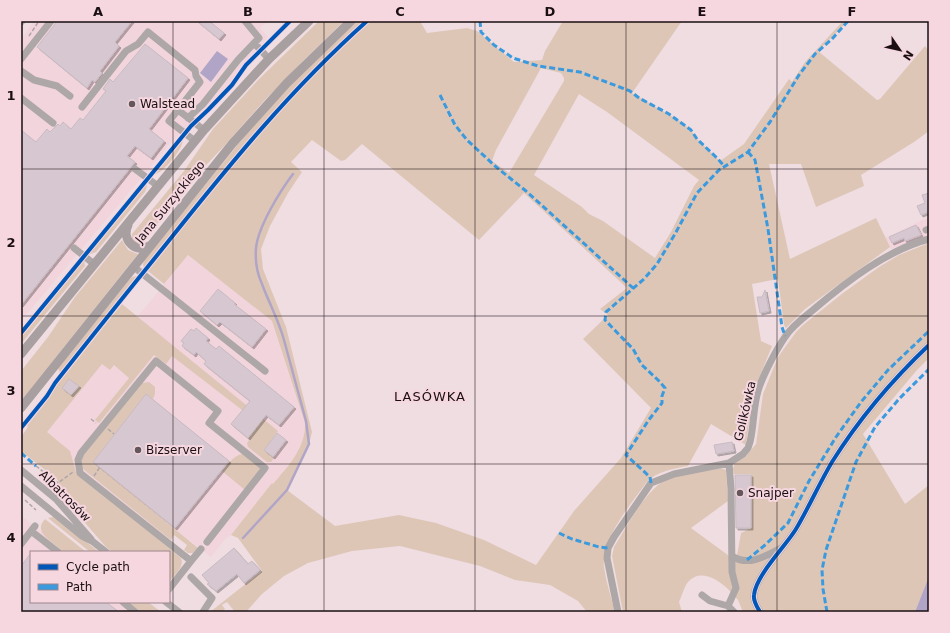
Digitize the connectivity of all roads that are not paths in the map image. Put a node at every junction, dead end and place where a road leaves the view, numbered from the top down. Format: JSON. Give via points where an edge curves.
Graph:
{"nodes":[{"id":1,"x":51,"y":21,"type":"edge"},
{"id":2,"x":245,"y":21,"type":"edge"},
{"id":3,"x":309,"y":21,"type":"edge"},
{"id":4,"x":351,"y":21,"type":"edge"},
{"id":5,"x":254,"y":43,"type":"junction"},
{"id":6,"x":21,"y":59,"type":"edge"},
{"id":7,"x":269,"y":59,"type":"junction"},
{"id":8,"x":21,"y":71,"type":"edge"},
{"id":9,"x":70,"y":96,"type":"dead end"},
{"id":10,"x":21,"y":98,"type":"edge"},
{"id":11,"x":82,"y":107,"type":"dead end"},
{"id":12,"x":178,"y":110,"type":"junction"},
{"id":13,"x":188,"y":118,"type":"junction"},
{"id":14,"x":53,"y":123,"type":"dead end"},
{"id":15,"x":204,"y":130,"type":"junction"},
{"id":16,"x":195,"y":141,"type":"junction"},
{"id":17,"x":135,"y":169,"type":"dead end"},
{"id":18,"x":158,"y":186,"type":"junction"},
{"id":19,"x":131,"y":218,"type":"junction"},
{"id":20,"x":929,"y":239,"type":"edge"},
{"id":21,"x":154,"y":242,"type":"junction"},
{"id":22,"x":74,"y":248,"type":"dead end"},
{"id":23,"x":94,"y":264,"type":"junction"},
{"id":24,"x":134,"y":267,"type":"junction"},
{"id":25,"x":929,"y":345,"type":"edge"},
{"id":26,"x":21,"y":354,"type":"edge"},
{"id":27,"x":265,"y":371,"type":"dead end"},
{"id":28,"x":21,"y":408,"type":"edge"},
{"id":29,"x":729,"y":463,"type":"junction"},
{"id":30,"x":21,"y":470,"type":"edge"},
{"id":31,"x":21,"y":486,"type":"edge"},
{"id":32,"x":92,"y":541,"type":"junction"},
{"id":33,"x":206,"y":542,"type":"dead end"},
{"id":34,"x":21,"y":544,"type":"edge"},
{"id":35,"x":784,"y":546,"type":"junction"},
{"id":36,"x":201,"y":549,"type":"dead end"},
{"id":37,"x":57,"y":551,"type":"edge"},
{"id":38,"x":105,"y":551,"type":"edge"},
{"id":39,"x":732,"y":556,"type":"junction"},
{"id":40,"x":191,"y":561,"type":"junction"},
{"id":41,"x":191,"y":577,"type":"dead end"},
{"id":42,"x":170,"y":588,"type":"edge"},
{"id":43,"x":702,"y":595,"type":"dead end"},
{"id":44,"x":124,"y":603,"type":"edge"},
{"id":45,"x":167,"y":603,"type":"edge"},
{"id":46,"x":728,"y":606,"type":"junction"},
{"id":47,"x":135,"y":612,"type":"edge"},
{"id":48,"x":178,"y":612,"type":"edge"},
{"id":49,"x":203,"y":612,"type":"edge"},
{"id":50,"x":618,"y":612,"type":"edge"},
{"id":51,"x":734,"y":612,"type":"edge"},
{"id":52,"x":760,"y":612,"type":"edge"}],
"edges":[{"from":1,"to":6,"type":"street"},
{"from":2,"to":5,"type":"street","via":[[259,38]]},
{"from":3,"to":7,"type":"main road","name":"Jana Surzyckiego"},
{"from":4,"to":21,"type":"main road","name":"Jana Surzyckiego","via":[[250,123]]},
{"from":5,"to":7,"type":"street"},
{"from":5,"to":13,"type":"street","via":[[203,104]]},
{"from":7,"to":15,"type":"main road","name":"Jana Surzyckiego"},
{"from":8,"to":9,"type":"street","via":[[34,80],[57,86]]},
{"from":10,"to":14,"type":"street"},
{"from":11,"to":12,"type":"street","via":[[126,51],[138,44],[148,32],[195,70],[200,82]]},
{"from":12,"to":13,"type":"street"},
{"from":12,"to":16,"type":"street","via":[[169,121]]},
{"from":13,"to":15,"type":"street"},
{"from":15,"to":16,"type":"main road","name":"Jana Surzyckiego"},
{"from":16,"to":18,"type":"main road","name":"Jana Surzyckiego"},
{"from":17,"to":18,"type":"street"},
{"from":18,"to":19,"type":"main road","name":"Jana Surzyckiego"},
{"from":19,"to":21,"type":"main road","via":[[126,232],[130,244],[144,248]]},
{"from":19,"to":23,"type":"main road","name":"Jana Surzyckiego"},
{"from":20,"to":29,"type":"street","name":"Golikówka","via":[[898,250],[863,272],[833,293],[790,331],[775,353],[758,391],[749,446],[743,454]]},
{"from":21,"to":24,"type":"main road","name":"Jana Surzyckiego"},
{"from":22,"to":23,"type":"street"},
{"from":23,"to":26,"type":"main road","name":"Jana Surzyckiego"},
{"from":24,"to":27,"type":"street"},
{"from":24,"to":28,"type":"main road","name":"Jana Surzyckiego"},
{"from":25,"to":35,"type":"street","via":[[905,368],[851,433]]},
{"from":29,"to":39,"type":"street"},
{"from":29,"to":50,"type":"street","name":"Golikówka","via":[[674,474],[651,483],[608,548],[607,558]]},
{"from":30,"to":32,"type":"street","name":"Albatrosów","via":[[48,491]]},
{"from":31,"to":32,"type":"street","name":"Albatrosów","via":[[82,536]]},
{"from":32,"to":38,"type":"street","name":"Albatrosów"},
{"from":33,"to":40,"type":"street","via":[[266,468],[209,423],[218,411],[156,361],[81,453],[78,467],[80,473]]},
{"from":34,"to":37,"type":"street","via":[[33,529]]},
{"from":35,"to":39,"type":"street","via":[[755,560],[739,561]]},
{"from":35,"to":52,"type":"street","via":[[756,587],[754,599]]},
{"from":36,"to":40,"type":"street"},
{"from":39,"to":46,"type":"street","via":[[736,588]]},
{"from":40,"to":42,"type":"street"},
{"from":41,"to":49,"type":"street","via":[[212,598]]},
{"from":43,"to":46,"type":"street","via":[[710,601]]},
{"from":44,"to":47,"type":"street"},
{"from":45,"to":48,"type":"street"},
{"from":46,"to":51,"type":"street"}]}
